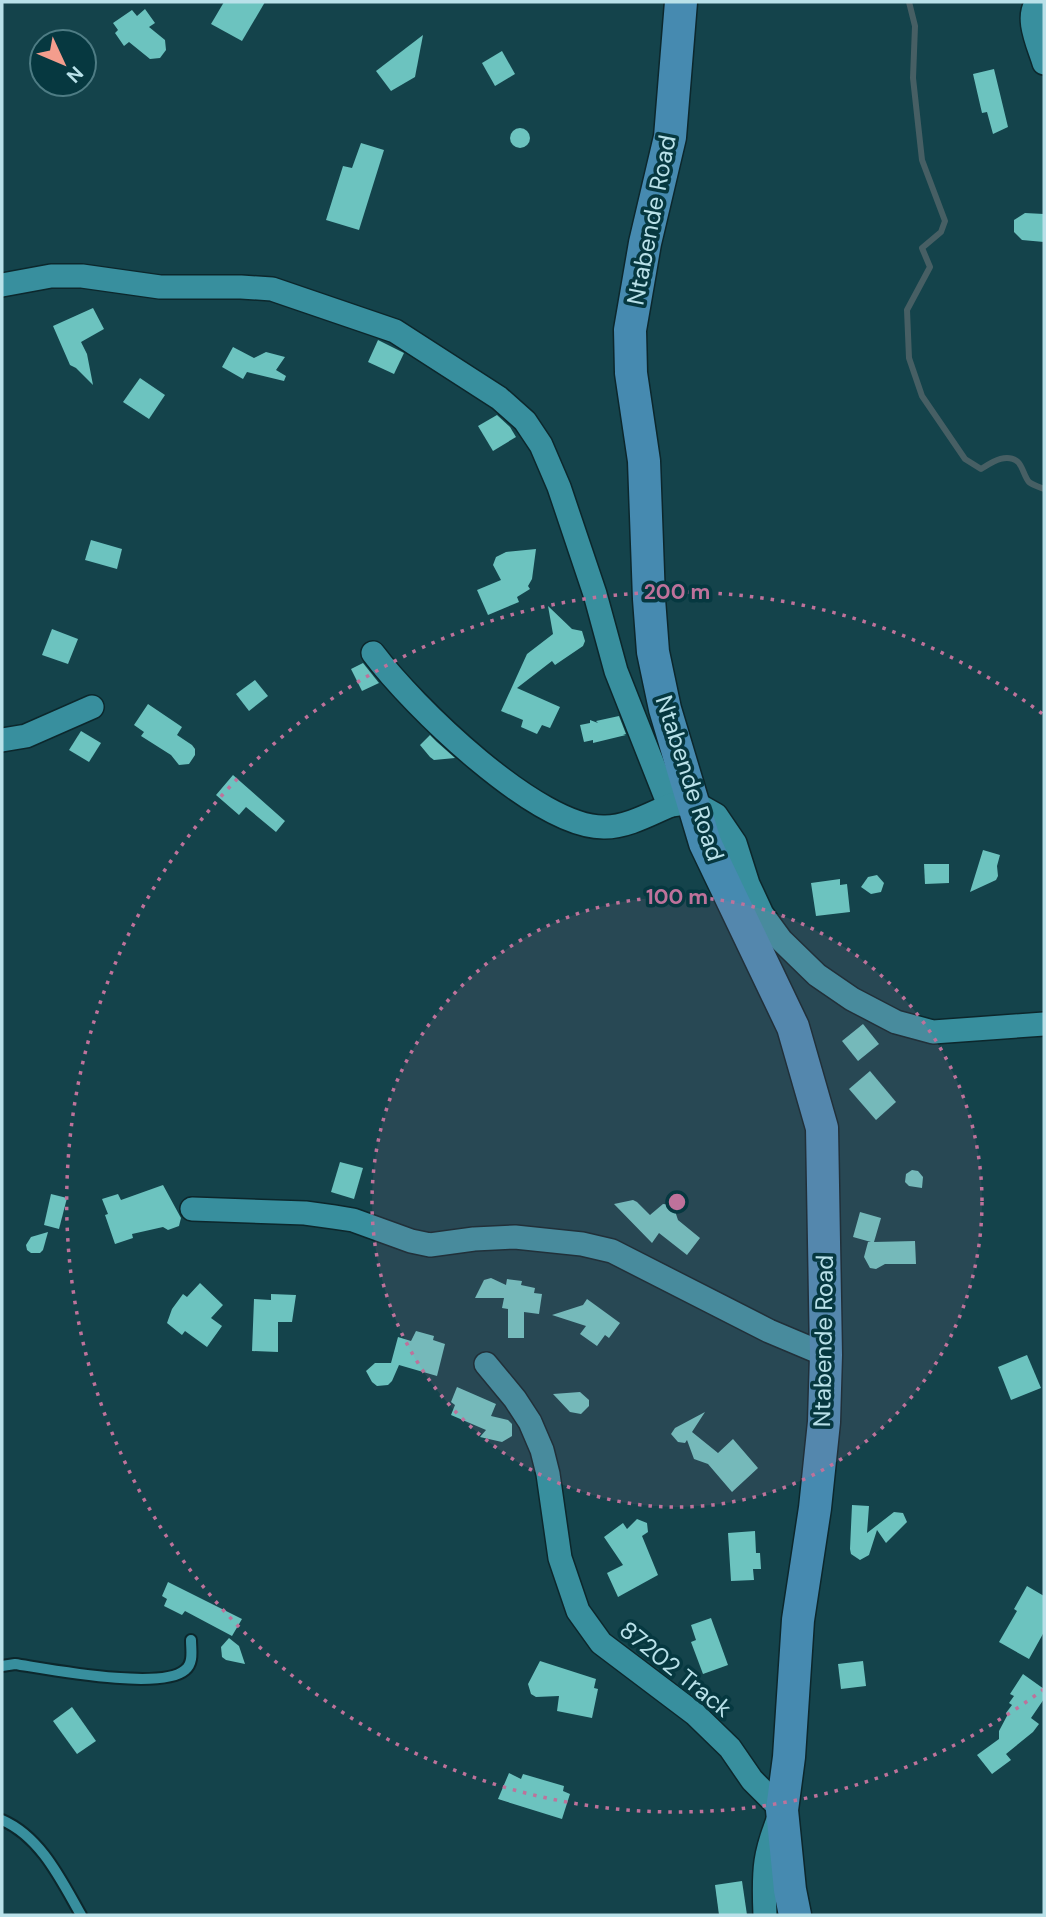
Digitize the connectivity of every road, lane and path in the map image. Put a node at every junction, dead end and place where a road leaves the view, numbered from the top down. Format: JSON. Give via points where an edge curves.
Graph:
{"nodes":[{"id":1,"x":681,"y":2,"type":"edge"},
{"id":2,"x":1038,"y":2,"type":"edge"},
{"id":3,"x":1044,"y":62,"type":"edge"},
{"id":4,"x":2,"y":285,"type":"edge"},
{"id":5,"x":373,"y":653,"type":"dead end"},
{"id":6,"x":92,"y":707,"type":"dead end"},
{"id":7,"x":2,"y":740,"type":"edge"},
{"id":8,"x":682,"y":804,"type":"junction"},
{"id":9,"x":1044,"y":1024,"type":"edge"},
{"id":10,"x":192,"y":1209,"type":"dead end"},
{"id":11,"x":826,"y":1355,"type":"junction"},
{"id":12,"x":486,"y":1364,"type":"dead end"},
{"id":13,"x":191,"y":1640,"type":"dead end"},
{"id":14,"x":2,"y":1666,"type":"edge"},
{"id":15,"x":782,"y":1810,"type":"junction"},
{"id":16,"x":2,"y":1821,"type":"edge"},
{"id":17,"x":80,"y":1915,"type":"edge"},
{"id":18,"x":765,"y":1915,"type":"edge"},
{"id":19,"x":795,"y":1915,"type":"edge"}],
"edges":[{"from":1,"to":8,"type":"street","name":"Ntabende Road","via":[[670,137],[630,330],[631,373],[644,461],[653,652]]},
{"from":2,"to":3,"type":"street","via":[[1032,22]]},
{"from":4,"to":8,"type":"street","via":[[82,276],[160,287],[272,289],[396,331],[499,398],[525,421],[541,445],[651,764]]},
{"from":5,"to":8,"type":"street","via":[[419,708],[491,770],[561,817],[606,827]]},
{"from":6,"to":7,"type":"street","via":[[26,736]]},
{"from":8,"to":9,"type":"street","via":[[708,809],[722,822],[735,843],[762,914],[780,940],[817,975],[852,999],[896,1022],[933,1032]]},
{"from":8,"to":11,"type":"street","name":"Ntabende Road","via":[[793,1027],[822,1128]]},
{"from":10,"to":11,"type":"street","via":[[305,1213],[354,1220],[430,1245],[515,1237],[612,1251]]},
{"from":11,"to":15,"type":"street","name":"Ntabende Road","via":[[824,1422],[798,1620]]},
{"from":12,"to":15,"type":"street","name":"87202 Track","via":[[516,1399],[542,1450],[561,1558],[578,1611],[600,1643],[695,1714],[730,1748],[752,1780]]},
{"from":13,"to":14,"type":"lane","via":[[191,1660],[186,1670],[176,1675],[120,1680],[25,1665]]},
{"from":15,"to":18,"type":"street","via":[[763,1872]]},
{"from":15,"to":19,"type":"street","name":"Ntabende Road"},
{"from":16,"to":17,"type":"lane","via":[[37,1846]]}]}
